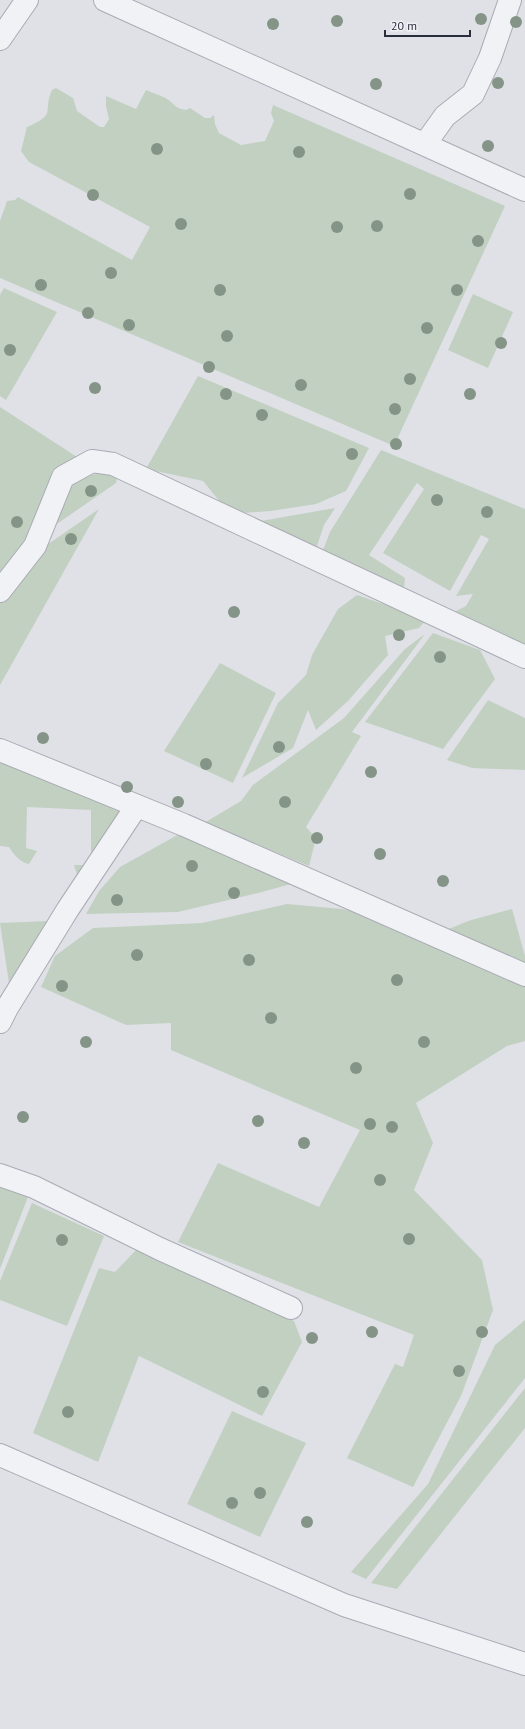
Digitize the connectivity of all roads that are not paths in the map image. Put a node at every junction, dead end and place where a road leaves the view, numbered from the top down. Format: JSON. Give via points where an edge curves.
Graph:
{"nodes":[{"id":1,"x":27,"y":0,"type":"edge"},
{"id":2,"x":105,"y":0,"type":"edge"},
{"id":3,"x":510,"y":0,"type":"edge"},
{"id":4,"x":0,"y":39,"type":"edge"},
{"id":5,"x":424,"y":144,"type":"junction"},
{"id":6,"x":525,"y":190,"type":"edge"},
{"id":7,"x":0,"y":591,"type":"edge"},
{"id":8,"x":525,"y":657,"type":"edge"},
{"id":9,"x":0,"y":750,"type":"edge"},
{"id":10,"x":136,"y":807,"type":"junction"},
{"id":11,"x":525,"y":975,"type":"edge"},
{"id":12,"x":0,"y":1022,"type":"edge"},
{"id":13,"x":0,"y":1175,"type":"edge"},
{"id":14,"x":291,"y":1308,"type":"dead end"},
{"id":15,"x":0,"y":1455,"type":"edge"},
{"id":16,"x":525,"y":1664,"type":"edge"}],
"edges":[{"from":1,"to":4,"type":"street"},
{"from":2,"to":5,"type":"street"},
{"from":3,"to":5,"type":"street","via":[[490,58],[473,94],[446,116]]},
{"from":5,"to":6,"type":"street"},
{"from":7,"to":8,"type":"street","via":[[35,546],[63,477],[92,461],[113,464]]},
{"from":9,"to":10,"type":"street"},
{"from":10,"to":11,"type":"street","via":[[184,825]]},
{"from":10,"to":12,"type":"street","via":[[68,909]]},
{"from":13,"to":14,"type":"street","via":[[34,1187],[160,1249]]},
{"from":15,"to":16,"type":"street","via":[[344,1605]]}]}
